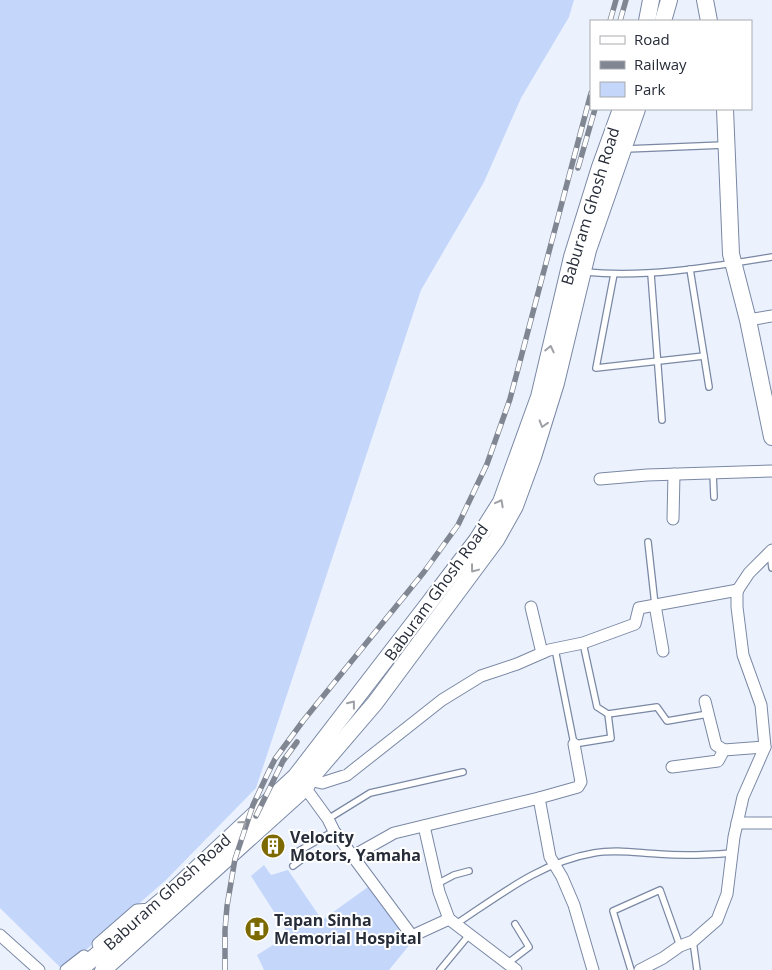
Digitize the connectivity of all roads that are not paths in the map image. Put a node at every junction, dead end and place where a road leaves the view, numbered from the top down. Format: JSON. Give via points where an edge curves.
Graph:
{"nodes":[{"id":1,"x":651,"y":0,"type":"edge"},
{"id":2,"x":669,"y":0,"type":"edge"},
{"id":3,"x":705,"y":0,"type":"edge"},
{"id":4,"x":647,"y":20,"type":"edge"},
{"id":5,"x":663,"y":20,"type":"edge"},
{"id":6,"x":710,"y":20,"type":"edge"},
{"id":7,"x":621,"y":110,"type":"edge"},
{"id":8,"x":637,"y":110,"type":"edge"},
{"id":9,"x":725,"y":110,"type":"edge"},
{"id":10,"x":728,"y":144,"type":"junction"},
{"id":11,"x":624,"y":149,"type":"junction"},
{"id":12,"x":772,"y":256,"type":"edge"},
{"id":13,"x":734,"y":263,"type":"junction"},
{"id":14,"x":690,"y":269,"type":"junction"},
{"id":15,"x":582,"y":271,"type":"junction"},
{"id":16,"x":614,"y":274,"type":"junction"},
{"id":17,"x":652,"y":274,"type":"junction"},
{"id":18,"x":772,"y":316,"type":"edge"},
{"id":19,"x":748,"y":320,"type":"junction"},
{"id":20,"x":704,"y":356,"type":"junction"},
{"id":21,"x":658,"y":361,"type":"junction"},
{"id":22,"x":709,"y":387,"type":"dead end"},
{"id":23,"x":769,"y":407,"type":"edge"},
{"id":24,"x":662,"y":420,"type":"dead end"},
{"id":25,"x":772,"y":437,"type":"edge"},
{"id":26,"x":772,"y":471,"type":"edge"},
{"id":27,"x":713,"y":473,"type":"junction"},
{"id":28,"x":674,"y":474,"type":"junction"},
{"id":29,"x":600,"y":479,"type":"dead end"},
{"id":30,"x":714,"y":497,"type":"dead end"},
{"id":31,"x":673,"y":519,"type":"dead end"},
{"id":32,"x":648,"y":542,"type":"dead end"},
{"id":33,"x":771,"y":551,"type":"edge"},
{"id":34,"x":772,"y":568,"type":"edge"},
{"id":35,"x":738,"y":590,"type":"junction"},
{"id":36,"x":655,"y":605,"type":"junction"},
{"id":37,"x":531,"y":607,"type":"dead end"},
{"id":38,"x":583,"y":643,"type":"junction"},
{"id":39,"x":555,"y":649,"type":"junction"},
{"id":40,"x":663,"y":651,"type":"dead end"},
{"id":41,"x":542,"y":653,"type":"junction"},
{"id":42,"x":705,"y":701,"type":"dead end"},
{"id":43,"x":608,"y":714,"type":"junction"},
{"id":44,"x":708,"y":714,"type":"junction"},
{"id":45,"x":574,"y":744,"type":"junction"},
{"id":46,"x":724,"y":750,"type":"junction"},
{"id":47,"x":766,"y":751,"type":"edge"},
{"id":48,"x":672,"y":767,"type":"dead end"},
{"id":49,"x":462,"y":772,"type":"dead end"},
{"id":50,"x":304,"y":781,"type":"junction"},
{"id":51,"x":539,"y":798,"type":"junction"},
{"id":52,"x":328,"y":819,"type":"junction"},
{"id":53,"x":737,"y":823,"type":"junction"},
{"id":54,"x":772,"y":823,"type":"edge"},
{"id":55,"x":424,"y":826,"type":"junction"},
{"id":56,"x":334,"y":831,"type":"junction"},
{"id":57,"x":732,"y":853,"type":"junction"},
{"id":58,"x":353,"y":856,"type":"junction"},
{"id":59,"x":554,"y":864,"type":"junction"},
{"id":60,"x":293,"y":866,"type":"dead end"},
{"id":61,"x":469,"y":870,"type":"dead end"},
{"id":62,"x":438,"y":884,"type":"junction"},
{"id":63,"x":149,"y":917,"type":"junction"},
{"id":64,"x":452,"y":922,"type":"junction"},
{"id":65,"x":516,"y":924,"type":"dead end"},
{"id":66,"x":469,"y":935,"type":"junction"},
{"id":67,"x":0,"y":936,"type":"edge"},
{"id":68,"x":693,"y":941,"type":"junction"},
{"id":69,"x":680,"y":946,"type":"junction"},
{"id":70,"x":512,"y":967,"type":"edge"},
{"id":71,"x":39,"y":970,"type":"edge"},
{"id":72,"x":66,"y":970,"type":"edge"},
{"id":73,"x":79,"y":970,"type":"edge"},
{"id":74,"x":103,"y":970,"type":"edge"},
{"id":75,"x":440,"y":970,"type":"edge"},
{"id":76,"x":593,"y":970,"type":"edge"},
{"id":77,"x":631,"y":970,"type":"edge"},
{"id":78,"x":640,"y":970,"type":"edge"},
{"id":79,"x":696,"y":970,"type":"edge"}],
"edges":[{"from":1,"to":4,"type":"main road"},
{"from":2,"to":5,"type":"main road"},
{"from":3,"to":6,"type":"main road"},
{"from":50,"to":7,"type":"main road","name":"Baburam Ghosh Road","one_way":true,"via":[[501,502],[539,397],[572,257]]},
{"from":8,"to":11,"type":"main road","name":"Baburam Ghosh Road"},
{"from":9,"to":10,"type":"main road"},
{"from":10,"to":11,"type":"lane"},
{"from":10,"to":13,"type":"main road","via":[[731,254]]},
{"from":11,"to":15,"type":"main road","name":"Baburam Ghosh Road"},
{"from":12,"to":13,"type":"lane"},
{"from":13,"to":14,"type":"lane"},
{"from":13,"to":19,"type":"main road"},
{"from":14,"to":17,"type":"lane"},
{"from":14,"to":20,"type":"lane"},
{"from":15,"to":16,"type":"lane"},
{"from":15,"to":50,"type":"main road","name":"Baburam Ghosh Road","one_way":true,"via":[[556,383],[534,457],[515,506],[496,540],[375,703]]},
{"from":16,"to":17,"type":"lane"},
{"from":16,"to":21,"type":"lane","via":[[596,368]]},
{"from":17,"to":21,"type":"lane"},
{"from":18,"to":19,"type":"street"},
{"from":19,"to":23,"type":"main road"},
{"from":20,"to":21,"type":"lane"},
{"from":20,"to":22,"type":"lane"},
{"from":21,"to":24,"type":"lane"},
{"from":23,"to":25,"type":"main road"},
{"from":26,"to":27,"type":"street"},
{"from":27,"to":28,"type":"street"},
{"from":27,"to":30,"type":"lane"},
{"from":28,"to":29,"type":"street"},
{"from":28,"to":31,"type":"street"},
{"from":32,"to":36,"type":"lane"},
{"from":33,"to":34,"type":"lane"},
{"from":33,"to":35,"type":"street"},
{"from":35,"to":36,"type":"street"},
{"from":35,"to":47,"type":"street","via":[[743,655],[761,705]]},
{"from":36,"to":38,"type":"street","via":[[639,608],[635,624]]},
{"from":36,"to":40,"type":"street"},
{"from":37,"to":41,"type":"street"},
{"from":38,"to":39,"type":"street"},
{"from":38,"to":43,"type":"lane","via":[[597,707]]},
{"from":39,"to":41,"type":"street"},
{"from":39,"to":45,"type":"lane"},
{"from":41,"to":50,"type":"street","via":[[481,676],[442,700],[347,775],[322,783]]},
{"from":42,"to":44,"type":"street"},
{"from":43,"to":44,"type":"lane","via":[[657,707],[667,721]]},
{"from":43,"to":45,"type":"lane","via":[[611,738]]},
{"from":44,"to":46,"type":"street","via":[[716,745]]},
{"from":45,"to":51,"type":"street","via":[[581,782],[578,787]]},
{"from":46,"to":47,"type":"street"},
{"from":46,"to":48,"type":"street","via":[[718,761]]},
{"from":47,"to":53,"type":"street","via":[[743,797]]},
{"from":49,"to":52,"type":"lane","via":[[370,793]]},
{"from":50,"to":52,"type":"street"},
{"from":50,"to":63,"type":"main road","name":"Baburam Ghosh Road","via":[[215,868]]},
{"from":51,"to":55,"type":"street"},
{"from":51,"to":59,"type":"street"},
{"from":52,"to":56,"type":"street"},
{"from":53,"to":54,"type":"street"},
{"from":53,"to":57,"type":"street"},
{"from":55,"to":58,"type":"street","via":[[394,833]]},
{"from":55,"to":62,"type":"street"},
{"from":56,"to":58,"type":"street"},
{"from":56,"to":60,"type":"lane","via":[[297,852],[301,860]]},
{"from":57,"to":59,"type":"lane","via":[[697,856],[630,851],[595,853]]},
{"from":57,"to":68,"type":"street","via":[[727,894],[717,920]]},
{"from":58,"to":64,"type":"street","via":[[412,936]]},
{"from":59,"to":64,"type":"lane"},
{"from":59,"to":76,"type":"street","via":[[574,905]]},
{"from":61,"to":62,"type":"lane"},
{"from":62,"to":64,"type":"street"},
{"from":63,"to":72,"type":"street","via":[[137,910]]},
{"from":63,"to":73,"type":"main road","name":"Baburam Ghosh Road"},
{"from":63,"to":74,"type":"main road","name":"Baburam Ghosh Road"},
{"from":64,"to":66,"type":"street"},
{"from":65,"to":70,"type":"lane","via":[[529,947]]},
{"from":66,"to":70,"type":"street"},
{"from":66,"to":75,"type":"lane"},
{"from":67,"to":71,"type":"street"},
{"from":68,"to":69,"type":"street"},
{"from":68,"to":79,"type":"lane"},
{"from":69,"to":77,"type":"lane","via":[[660,890],[613,911]]},
{"from":69,"to":78,"type":"street"}]}
